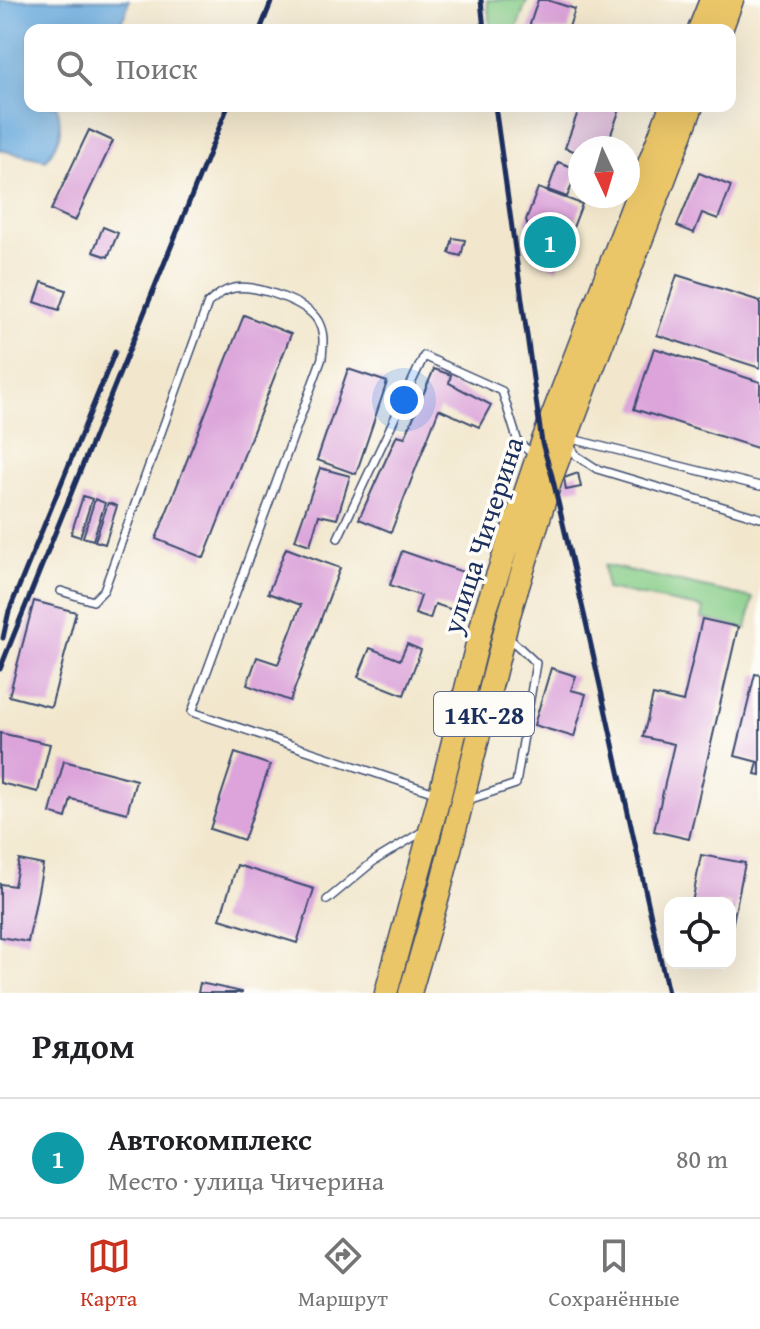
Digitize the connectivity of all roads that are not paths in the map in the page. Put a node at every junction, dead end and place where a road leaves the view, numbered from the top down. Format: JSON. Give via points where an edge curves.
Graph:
{"nodes":[{"id":1,"x":711,"y":0,"type":"edge"},
{"id":2,"x":732,"y":0,"type":"edge"},
{"id":3,"x":701,"y":24,"type":"edge"},
{"id":4,"x":723,"y":24,"type":"edge"},
{"id":5,"x":669,"y":112,"type":"edge"},
{"id":6,"x":690,"y":112,"type":"edge"},
{"id":7,"x":557,"y":433,"type":"junction"},
{"id":8,"x":537,"y":457,"type":"junction"},
{"id":9,"x":760,"y":486,"type":"edge"},
{"id":10,"x":760,"y":518,"type":"edge"},
{"id":11,"x":338,"y":538,"type":"dead end"},
{"id":12,"x":61,"y":591,"type":"dead end"},
{"id":13,"x":504,"y":634,"type":"junction"},
{"id":14,"x":440,"y":794,"type":"junction"},
{"id":15,"x":462,"y":802,"type":"junction"},
{"id":16,"x":430,"y":827,"type":"junction"},
{"id":17,"x":327,"y":900,"type":"dead end"},
{"id":18,"x":386,"y":993,"type":"edge"},
{"id":19,"x":410,"y":993,"type":"edge"}],
"edges":[{"from":1,"to":3,"type":"main road"},
{"from":2,"to":4,"type":"main road"},
{"from":5,"to":7,"type":"main road","name":"улица Чичерина","number":"14К-28"},
{"from":6,"to":7,"type":"main road","name":"улица Чичерина","number":"14К-28"},
{"from":7,"to":8,"type":"main road","name":"улица Чичерина","number":"14К-28"},
{"from":7,"to":9,"type":"lane"},
{"from":7,"to":10,"type":"lane","via":[[597,469]]},
{"from":7,"to":13,"type":"main road","name":"улица Чичерина","number":"14К-28"},
{"from":8,"to":11,"type":"lane","via":[[518,442],[502,391],[424,356]]},
{"from":8,"to":14,"type":"main road","name":"улица Чичерина","number":"14К-28","via":[[485,612]]},
{"from":12,"to":14,"type":"lane","via":[[93,601],[104,590],[208,303],[223,291],[254,287],[302,306],[317,319],[324,336],[322,358],[192,712]]},
{"from":13,"to":15,"type":"main road","name":"улица Чичерина","number":"14К-28"},
{"from":13,"to":15,"type":"lane","via":[[536,663],[516,784]]},
{"from":14,"to":16,"type":"main road","name":"улица Чичерина","number":"14К-28"},
{"from":15,"to":19,"type":"main road","name":"улица Чичерина","number":"14К-28"},
{"from":16,"to":17,"type":"lane","via":[[374,861]]},
{"from":16,"to":18,"type":"main road","name":"улица Чичерина","number":"14К-28"}]}
